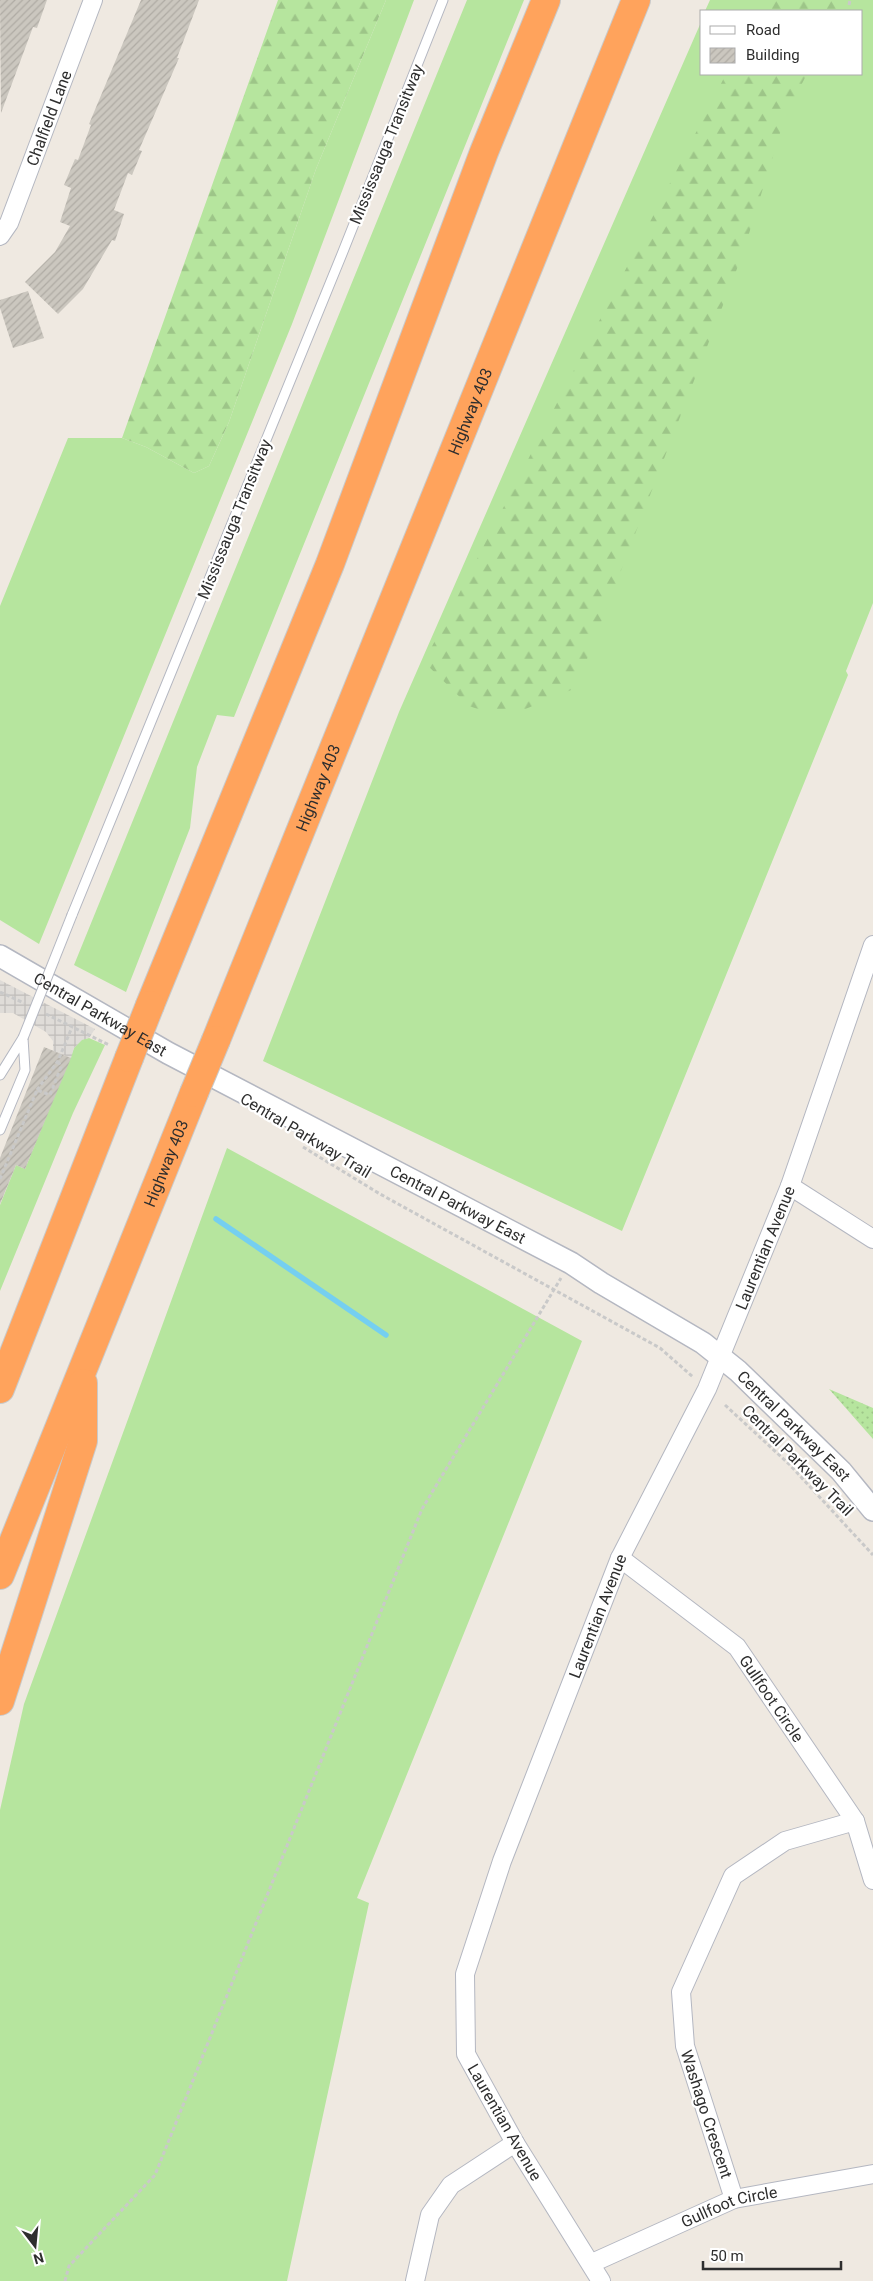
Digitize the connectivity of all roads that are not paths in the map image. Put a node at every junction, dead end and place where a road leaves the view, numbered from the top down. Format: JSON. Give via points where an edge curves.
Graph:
{"nodes":[{"id":1,"x":93,"y":0,"type":"edge"},
{"id":2,"x":443,"y":0,"type":"edge"},
{"id":3,"x":546,"y":0,"type":"edge"},
{"id":4,"x":636,"y":0,"type":"edge"},
{"id":5,"x":0,"y":236,"type":"edge"},
{"id":6,"x":873,"y":945,"type":"edge"},
{"id":7,"x":0,"y":956,"type":"edge"},
{"id":8,"x":23,"y":1038,"type":"junction"},
{"id":9,"x":0,"y":1076,"type":"edge"},
{"id":10,"x":0,"y":1130,"type":"edge"},
{"id":11,"x":790,"y":1186,"type":"junction"},
{"id":12,"x":873,"y":1238,"type":"edge"},
{"id":13,"x":720,"y":1357,"type":"junction"},
{"id":14,"x":84,"y":1367,"type":"junction"},
{"id":15,"x":0,"y":1389,"type":"edge"},
{"id":16,"x":873,"y":1510,"type":"edge"},
{"id":17,"x":620,"y":1558,"type":"junction"},
{"id":18,"x":0,"y":1575,"type":"edge"},
{"id":19,"x":0,"y":1701,"type":"edge"},
{"id":20,"x":855,"y":1821,"type":"junction"},
{"id":21,"x":873,"y":1880,"type":"edge"},
{"id":22,"x":515,"y":2143,"type":"junction"},
{"id":23,"x":873,"y":2174,"type":"edge"},
{"id":24,"x":734,"y":2199,"type":"junction"},
{"id":25,"x":592,"y":2263,"type":"junction"},
{"id":26,"x":416,"y":2281,"type":"edge"},
{"id":27,"x":601,"y":2281,"type":"edge"}],
"edges":[{"from":1,"to":5,"type":"street","name":"Chalfield Lane","via":[[9,223]]},
{"from":2,"to":8,"type":"lane","name":"Mississauga Transitway","bridge":true},
{"from":3,"to":15,"type":"highway","bridge":true,"via":[[484,152],[330,564],[150,1005],[123,1053]]},
{"from":4,"to":14,"type":"highway","name":"Highway 403","bridge":true},
{"from":6,"to":11,"type":"street","name":"Laurentian Avenue"},
{"from":7,"to":13,"type":"street","name":"Central Parkway East","via":[[168,1053],[571,1263],[703,1343]]},
{"from":8,"to":9,"type":"lane","name":"Mississauga Transitway"},
{"from":8,"to":10,"type":"lane","name":"Mississauga Transitway","via":[[25,1070]]},
{"from":11,"to":12,"type":"street"},
{"from":11,"to":13,"type":"street","name":"Laurentian Avenue"},
{"from":13,"to":16,"type":"street","name":"Central Parkway East","via":[[841,1471]]},
{"from":13,"to":17,"type":"street","name":"Laurentian Avenue","via":[[707,1389]]},
{"from":14,"to":18,"type":"highway","name":"Highway 403"},
{"from":14,"to":19,"type":"highway","via":[[83,1441]]},
{"from":17,"to":20,"type":"street","name":"Gullfoot Circle","via":[[737,1647]]},
{"from":17,"to":22,"type":"street","name":"Laurentian Avenue","via":[[502,1861],[465,1974],[466,2054]]},
{"from":20,"to":21,"type":"street","name":"Gullfoot Circle"},
{"from":20,"to":24,"type":"street","name":"Washago Crescent","via":[[785,1841],[733,1876],[681,1992],[684,2046]]},
{"from":22,"to":25,"type":"street","name":"Laurentian Avenue"},
{"from":22,"to":26,"type":"street","via":[[451,2185],[430,2215]]},
{"from":23,"to":24,"type":"street","name":"Gullfoot Circle"},
{"from":24,"to":25,"type":"street","name":"Gullfoot Circle"},
{"from":25,"to":27,"type":"street","name":"Laurentian Avenue"}]}
